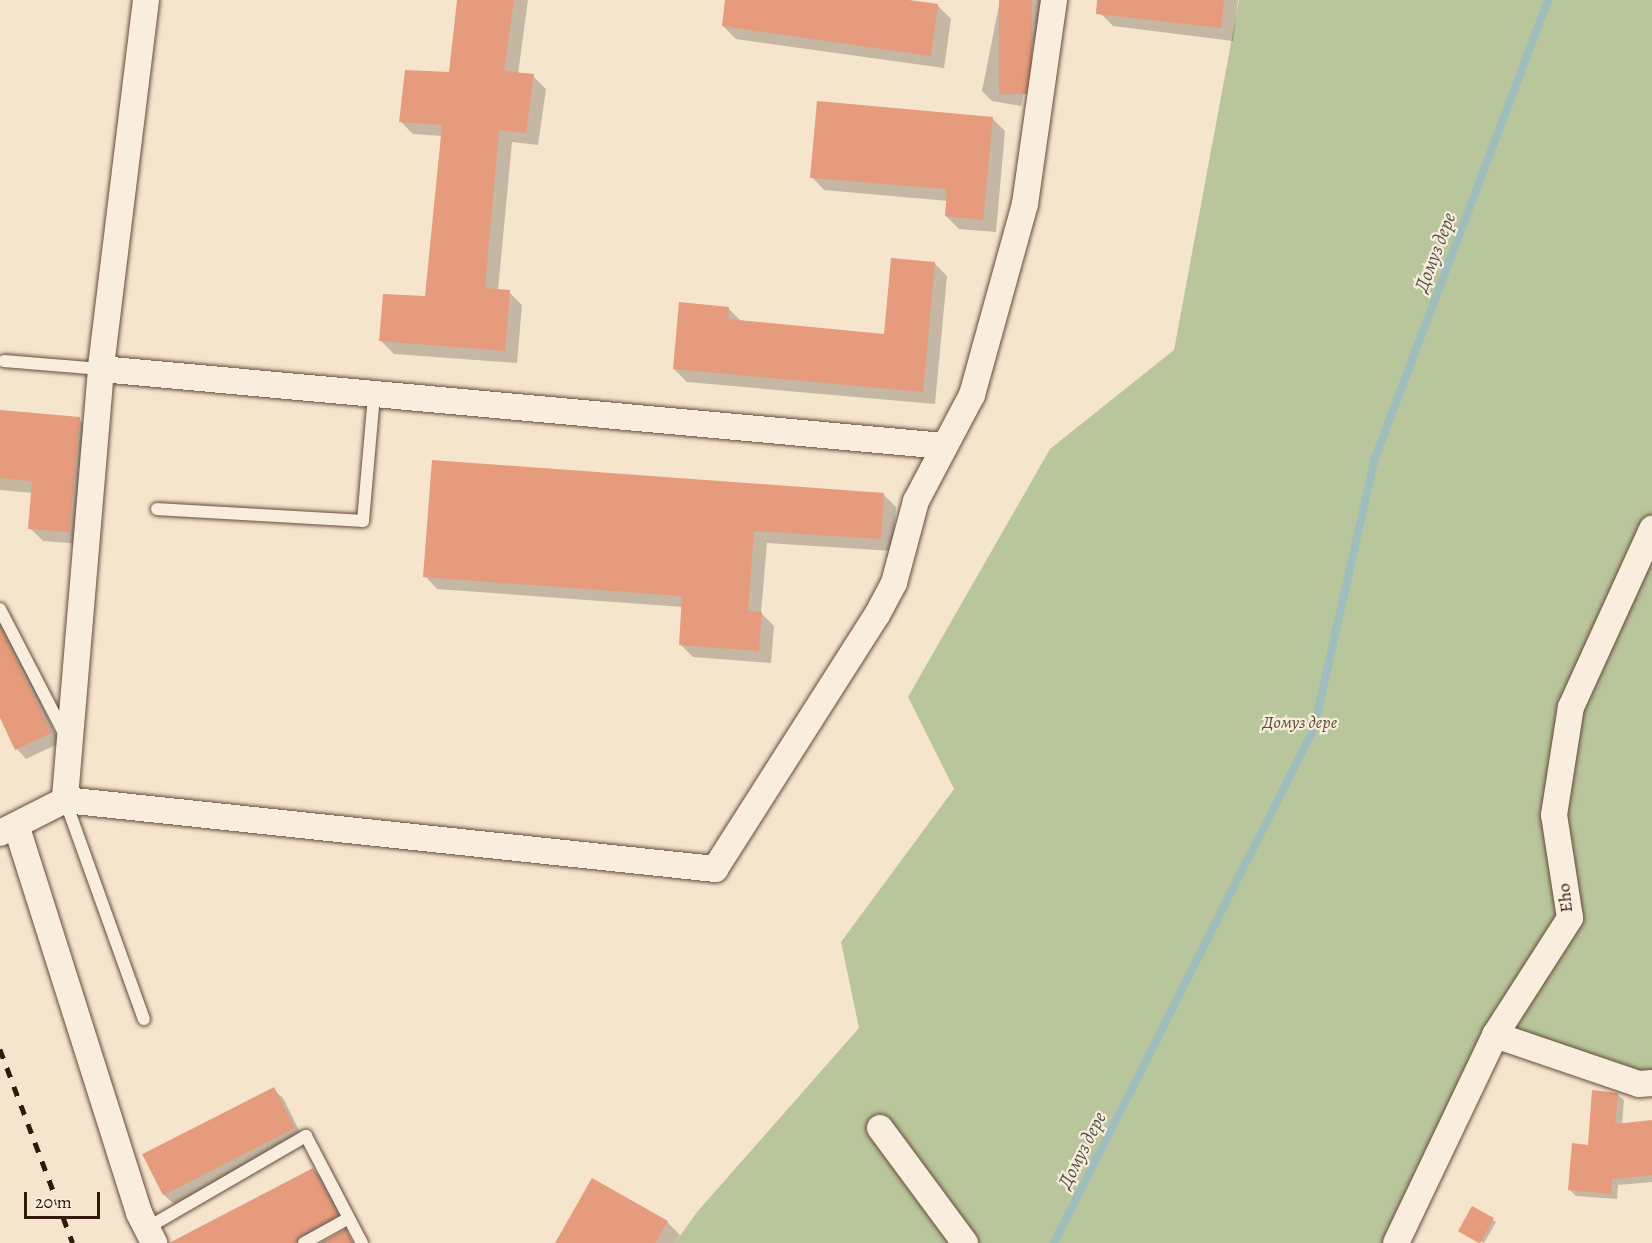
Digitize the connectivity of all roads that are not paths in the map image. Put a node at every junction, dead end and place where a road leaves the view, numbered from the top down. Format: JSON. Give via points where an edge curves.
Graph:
{"nodes":[{"id":1,"x":146,"y":0,"type":"edge"},
{"id":2,"x":1054,"y":0,"type":"edge"},
{"id":3,"x":4,"y":361,"type":"dead end"},
{"id":4,"x":101,"y":369,"type":"junction"},
{"id":5,"x":374,"y":394,"type":"junction"},
{"id":6,"x":944,"y":446,"type":"junction"},
{"id":7,"x":157,"y":509,"type":"dead end"},
{"id":8,"x":1652,"y":529,"type":"edge"},
{"id":9,"x":0,"y":609,"type":"edge"},
{"id":10,"x":70,"y":743,"type":"junction"},
{"id":11,"x":65,"y":800,"type":"junction"},
{"id":12,"x":8,"y":831,"type":"edge"},
{"id":13,"x":144,"y":1019,"type":"dead end"},
{"id":14,"x":1495,"y":1035,"type":"junction"},
{"id":15,"x":1652,"y":1083,"type":"edge"},
{"id":16,"x":880,"y":1128,"type":"dead end"},
{"id":17,"x":349,"y":1218,"type":"junction"},
{"id":18,"x":151,"y":1236,"type":"edge"},
{"id":19,"x":304,"y":1243,"type":"edge"},
{"id":20,"x":362,"y":1243,"type":"edge"},
{"id":21,"x":965,"y":1243,"type":"edge"},
{"id":22,"x":1396,"y":1243,"type":"edge"}],
"edges":[{"from":1,"to":4,"type":"street"},
{"from":2,"to":6,"type":"street","via":[[1025,204],[972,395]]},
{"from":3,"to":4,"type":"lane"},
{"from":4,"to":5,"type":"street"},
{"from":4,"to":10,"type":"street"},
{"from":5,"to":6,"type":"street"},
{"from":5,"to":7,"type":"lane","via":[[363,521]]},
{"from":6,"to":11,"type":"street","via":[[916,501],[894,583],[877,615],[715,869]]},
{"from":8,"to":14,"type":"street","name":"Eho","via":[[1571,706],[1554,815],[1570,918]]},
{"from":9,"to":10,"type":"lane"},
{"from":10,"to":11,"type":"street"},
{"from":11,"to":12,"type":"street"},
{"from":11,"to":13,"type":"lane"},
{"from":12,"to":18,"type":"street"},
{"from":14,"to":15,"type":"street","via":[[1639,1084]]},
{"from":14,"to":22,"type":"street","name":"Eho"},
{"from":16,"to":21,"type":"street"},
{"from":17,"to":18,"type":"lane","via":[[306,1136]]},
{"from":17,"to":19,"type":"lane"},
{"from":17,"to":20,"type":"lane"}]}
